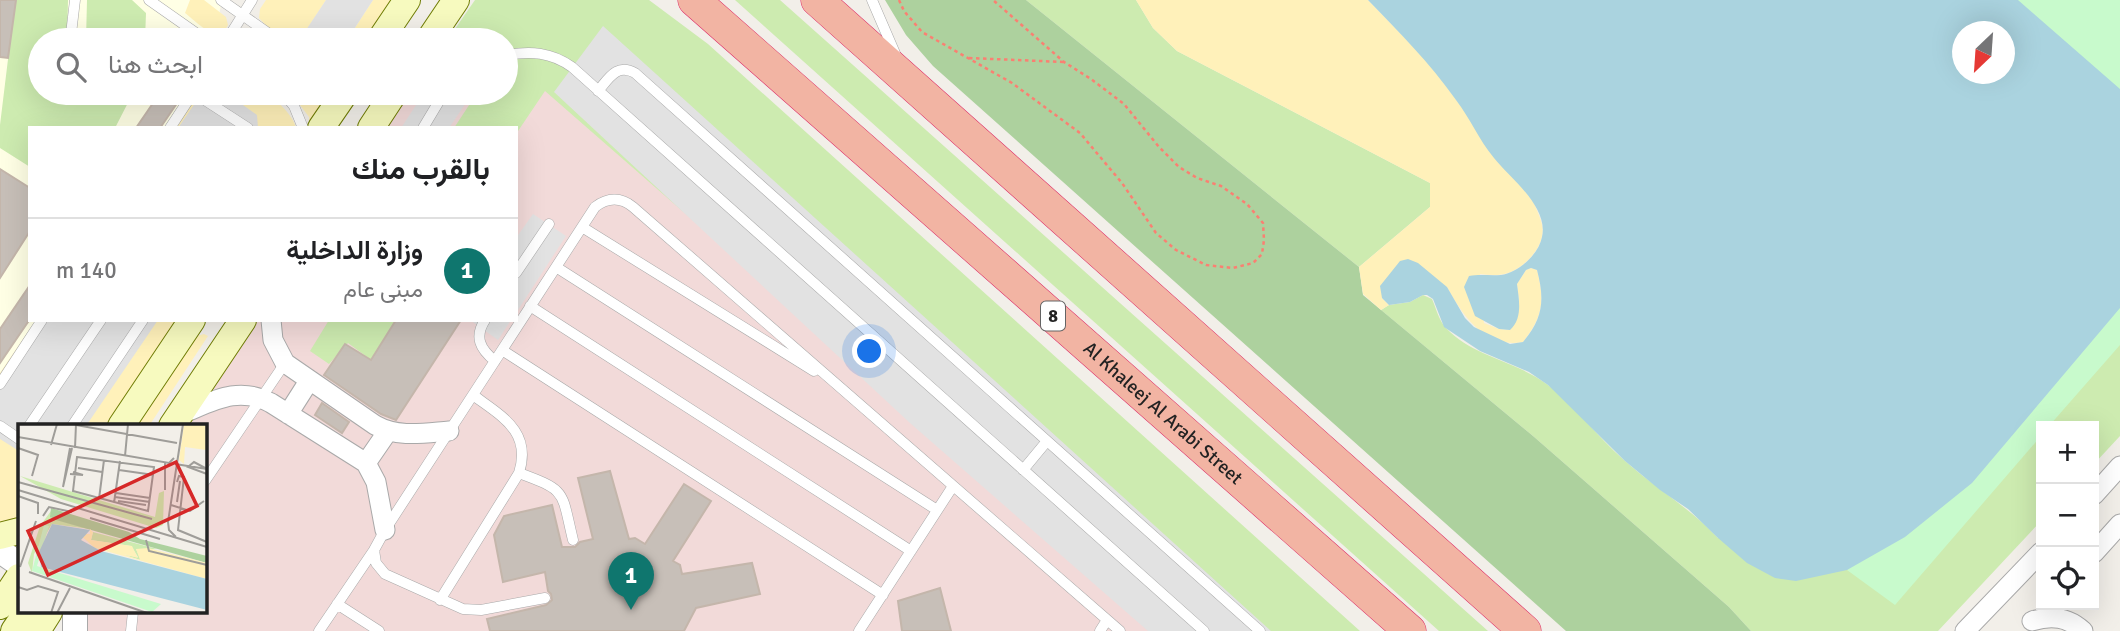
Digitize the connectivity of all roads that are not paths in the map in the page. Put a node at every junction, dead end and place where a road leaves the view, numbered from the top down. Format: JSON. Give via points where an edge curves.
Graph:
{"nodes":[{"id":1,"x":75,"y":0,"type":"edge"},
{"id":2,"x":149,"y":0,"type":"edge"},
{"id":3,"x":221,"y":0,"type":"edge"},
{"id":4,"x":252,"y":0,"type":"edge"},
{"id":5,"x":407,"y":0,"type":"edge"},
{"id":6,"x":456,"y":0,"type":"edge"},
{"id":7,"x":695,"y":0,"type":"edge"},
{"id":8,"x":817,"y":0,"type":"edge"},
{"id":9,"x":872,"y":0,"type":"edge"},
{"id":10,"x":242,"y":15,"type":"junction"},
{"id":11,"x":72,"y":28,"type":"edge"},
{"id":12,"x":189,"y":28,"type":"edge"},
{"id":13,"x":234,"y":28,"type":"edge"},
{"id":14,"x":261,"y":28,"type":"edge"},
{"id":15,"x":388,"y":28,"type":"edge"},
{"id":16,"x":440,"y":28,"type":"edge"},
{"id":17,"x":518,"y":53,"type":"edge"},
{"id":18,"x":906,"y":77,"type":"junction"},
{"id":19,"x":598,"y":90,"type":"junction"},
{"id":20,"x":186,"y":105,"type":"edge"},
{"id":21,"x":209,"y":105,"type":"edge"},
{"id":22,"x":293,"y":105,"type":"edge"},
{"id":23,"x":337,"y":105,"type":"edge"},
{"id":24,"x":386,"y":105,"type":"edge"},
{"id":25,"x":437,"y":105,"type":"edge"},
{"id":26,"x":233,"y":124,"type":"edge"},
{"id":27,"x":171,"y":126,"type":"edge"},
{"id":28,"x":302,"y":126,"type":"edge"},
{"id":29,"x":322,"y":126,"type":"edge"},
{"id":30,"x":372,"y":126,"type":"edge"},
{"id":31,"x":424,"y":126,"type":"edge"},
{"id":32,"x":549,"y":225,"type":"dead end"},
{"id":33,"x":582,"y":227,"type":"junction"},
{"id":34,"x":556,"y":267,"type":"junction"},
{"id":35,"x":518,"y":271,"type":"edge"},
{"id":36,"x":530,"y":306,"type":"junction"},
{"id":37,"x":41,"y":322,"type":"edge"},
{"id":38,"x":100,"y":322,"type":"edge"},
{"id":39,"x":142,"y":322,"type":"edge"},
{"id":40,"x":191,"y":322,"type":"edge"},
{"id":41,"x":242,"y":322,"type":"edge"},
{"id":42,"x":271,"y":322,"type":"edge"},
{"id":43,"x":484,"y":322,"type":"edge"},
{"id":44,"x":502,"y":350,"type":"junction"},
{"id":45,"x":495,"y":360,"type":"junction"},
{"id":46,"x":285,"y":363,"type":"junction"},
{"id":47,"x":309,"y":381,"type":"junction"},
{"id":48,"x":0,"y":384,"type":"edge"},
{"id":49,"x":839,"y":386,"type":"junction"},
{"id":50,"x":473,"y":395,"type":"junction"},
{"id":51,"x":261,"y":398,"type":"junction"},
{"id":52,"x":288,"y":414,"type":"junction"},
{"id":53,"x":176,"y":421,"type":"edge"},
{"id":54,"x":30,"y":424,"type":"edge"},
{"id":55,"x":73,"y":424,"type":"edge"},
{"id":56,"x":122,"y":424,"type":"edge"},
{"id":57,"x":0,"y":426,"type":"edge"},
{"id":58,"x":387,"y":431,"type":"junction"},
{"id":59,"x":449,"y":431,"type":"junction"},
{"id":60,"x":18,"y":438,"type":"edge"},
{"id":61,"x":1047,"y":441,"type":"junction"},
{"id":62,"x":366,"y":463,"type":"junction"},
{"id":63,"x":2120,"y":466,"type":"edge"},
{"id":64,"x":1023,"y":470,"type":"junction"},
{"id":65,"x":519,"y":473,"type":"junction"},
{"id":66,"x":206,"y":480,"type":"edge"},
{"id":67,"x":953,"y":486,"type":"junction"},
{"id":68,"x":2099,"y":489,"type":"edge"},
{"id":69,"x":937,"y":510,"type":"junction"},
{"id":70,"x":2120,"y":524,"type":"edge"},
{"id":71,"x":385,"y":530,"type":"junction"},
{"id":72,"x":18,"y":531,"type":"edge"},
{"id":73,"x":0,"y":537,"type":"edge"},
{"id":74,"x":573,"y":540,"type":"dead end"},
{"id":75,"x":2099,"y":547,"type":"edge"},
{"id":76,"x":374,"y":550,"type":"junction"},
{"id":77,"x":0,"y":551,"type":"edge"},
{"id":78,"x":911,"y":551,"type":"junction"},
{"id":79,"x":2036,"y":557,"type":"edge"},
{"id":80,"x":18,"y":563,"type":"edge"},
{"id":81,"x":883,"y":594,"type":"junction"},
{"id":82,"x":545,"y":598,"type":"dead end"},
{"id":83,"x":440,"y":600,"type":"junction"},
{"id":84,"x":337,"y":604,"type":"junction"},
{"id":85,"x":2041,"y":610,"type":"edge"},
{"id":86,"x":21,"y":614,"type":"edge"},
{"id":87,"x":2075,"y":619,"type":"edge"},
{"id":88,"x":1107,"y":620,"type":"junction"},
{"id":89,"x":2027,"y":626,"type":"edge"},
{"id":90,"x":14,"y":631,"type":"edge"},
{"id":91,"x":319,"y":631,"type":"edge"},
{"id":92,"x":379,"y":631,"type":"edge"},
{"id":93,"x":859,"y":631,"type":"edge"},
{"id":94,"x":1101,"y":631,"type":"edge"},
{"id":95,"x":1120,"y":631,"type":"edge"},
{"id":96,"x":1204,"y":631,"type":"edge"},
{"id":97,"x":1260,"y":631,"type":"edge"},
{"id":98,"x":1410,"y":631,"type":"edge"},
{"id":99,"x":1528,"y":631,"type":"edge"},
{"id":100,"x":1965,"y":631,"type":"edge"}],
"edges":[{"from":1,"to":11,"type":"lane"},
{"from":2,"to":12,"type":"lane"},
{"from":3,"to":10,"type":"lane"},
{"from":4,"to":10,"type":"lane"},
{"from":5,"to":15,"type":"main road"},
{"from":6,"to":16,"type":"main road"},
{"from":7,"to":98,"type":"highway","name":"Al Khaleej Al Arabi Street","number":"8"},
{"from":8,"to":18,"type":"highway"},
{"from":9,"to":18,"type":"lane"},
{"from":10,"to":13,"type":"lane"},
{"from":10,"to":14,"type":"lane"},
{"from":17,"to":19,"type":"lane","via":[[560,58]]},
{"from":18,"to":99,"type":"highway"},
{"from":19,"to":61,"type":"lane","via":[[618,70],[635,73]]},
{"from":19,"to":64,"type":"lane"},
{"from":20,"to":27,"type":"lane"},
{"from":21,"to":26,"type":"lane"},
{"from":22,"to":28,"type":"lane"},
{"from":23,"to":29,"type":"main road"},
{"from":24,"to":30,"type":"main road"},
{"from":25,"to":31,"type":"lane"},
{"from":32,"to":35,"type":"lane"},
{"from":33,"to":34,"type":"lane"},
{"from":33,"to":49,"type":"lane"},
{"from":33,"to":49,"type":"lane","via":[[602,202],[627,202]]},
{"from":34,"to":36,"type":"lane"},
{"from":34,"to":69,"type":"lane"},
{"from":36,"to":44,"type":"lane"},
{"from":36,"to":78,"type":"lane"},
{"from":37,"to":48,"type":"lane"},
{"from":38,"to":54,"type":"lane"},
{"from":39,"to":55,"type":"lane"},
{"from":40,"to":56,"type":"main road"},
{"from":41,"to":53,"type":"main road"},
{"from":42,"to":46,"type":"street","via":[[273,340]]},
{"from":43,"to":45,"type":"lane","via":[[480,344]]},
{"from":44,"to":45,"type":"lane"},
{"from":44,"to":81,"type":"lane"},
{"from":45,"to":50,"type":"lane"},
{"from":46,"to":47,"type":"street"},
{"from":46,"to":51,"type":"lane"},
{"from":47,"to":52,"type":"street"},
{"from":47,"to":58,"type":"street"},
{"from":49,"to":67,"type":"lane"},
{"from":50,"to":59,"type":"lane"},
{"from":50,"to":65,"type":"lane","via":[[516,430],[523,455]]},
{"from":51,"to":52,"type":"street"},
{"from":51,"to":53,"type":"street","via":[[230,395]]},
{"from":51,"to":66,"type":"lane"},
{"from":52,"to":62,"type":"street"},
{"from":57,"to":60,"type":"lane"},
{"from":58,"to":59,"type":"street"},
{"from":58,"to":62,"type":"street"},
{"from":59,"to":71,"type":"lane"},
{"from":61,"to":64,"type":"lane"},
{"from":61,"to":97,"type":"lane"},
{"from":62,"to":71,"type":"street","via":[[376,482]]},
{"from":63,"to":68,"type":"street"},
{"from":64,"to":96,"type":"lane"},
{"from":65,"to":74,"type":"lane","via":[[556,489]]},
{"from":65,"to":83,"type":"lane"},
{"from":67,"to":69,"type":"lane"},
{"from":67,"to":88,"type":"lane"},
{"from":69,"to":78,"type":"lane"},
{"from":70,"to":75,"type":"street"},
{"from":71,"to":76,"type":"lane"},
{"from":72,"to":73,"type":"main road"},
{"from":76,"to":83,"type":"lane","via":[[376,563],[385,574]]},
{"from":76,"to":84,"type":"lane"},
{"from":77,"to":80,"type":"street"},
{"from":78,"to":81,"type":"lane"},
{"from":79,"to":100,"type":"street"},
{"from":81,"to":93,"type":"lane"},
{"from":82,"to":83,"type":"lane","via":[[472,611]]},
{"from":84,"to":91,"type":"lane"},
{"from":84,"to":92,"type":"lane"},
{"from":85,"to":89,"type":"street"},
{"from":86,"to":90,"type":"main road"},
{"from":87,"to":89,"type":"street","via":[[2053,617]]},
{"from":88,"to":94,"type":"lane"},
{"from":88,"to":95,"type":"lane"}]}
